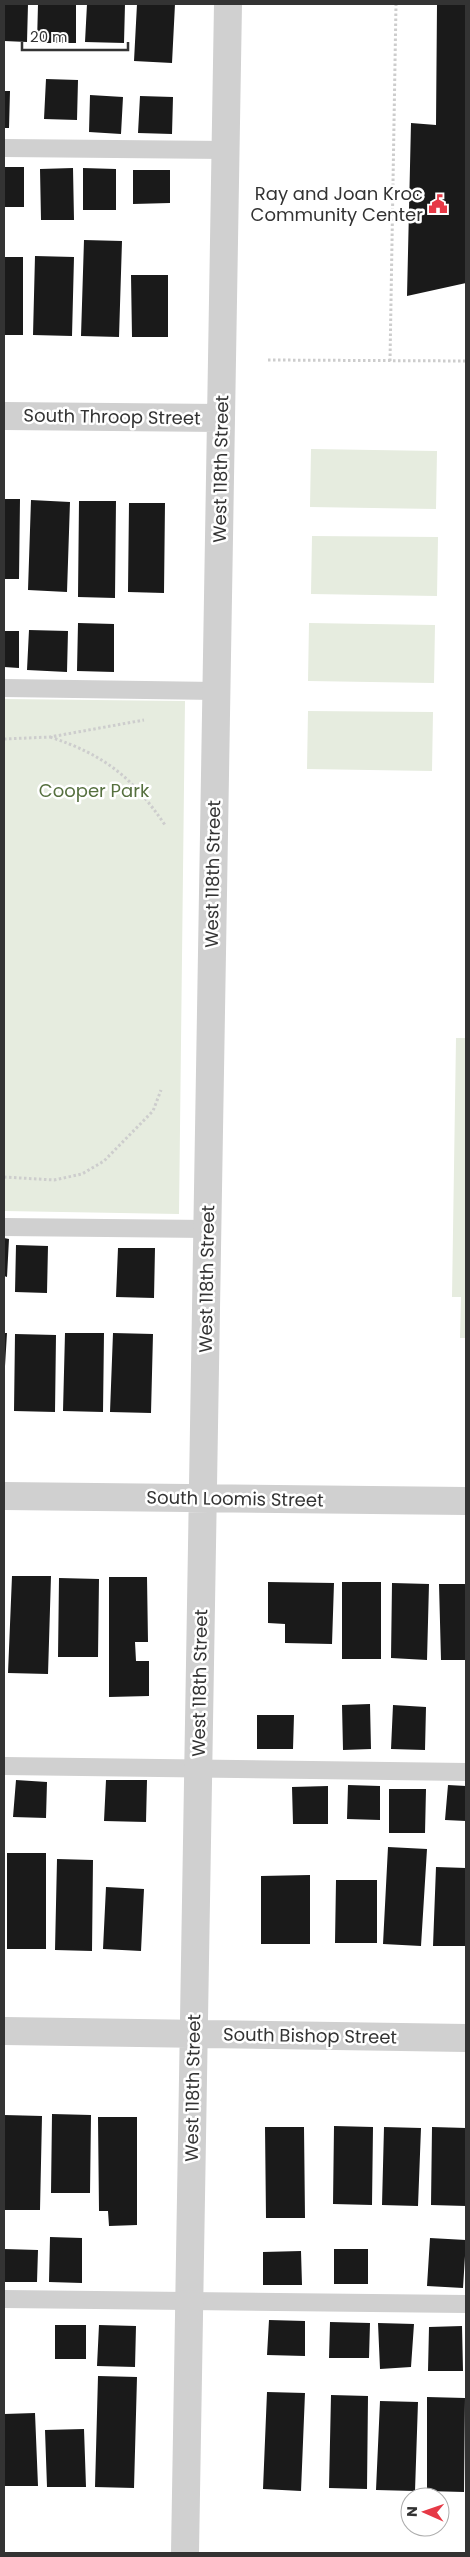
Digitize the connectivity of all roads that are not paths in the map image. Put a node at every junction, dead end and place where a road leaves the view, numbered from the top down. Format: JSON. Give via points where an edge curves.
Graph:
{"nodes":[{"id":1,"x":228,"y":4,"type":"edge"},
{"id":2,"x":4,"y":148,"type":"edge"},
{"id":3,"x":226,"y":150,"type":"junction"},
{"id":4,"x":4,"y":416,"type":"edge"},
{"id":5,"x":221,"y":418,"type":"junction"},
{"id":6,"x":4,"y":688,"type":"edge"},
{"id":7,"x":216,"y":691,"type":"junction"},
{"id":8,"x":4,"y":1227,"type":"edge"},
{"id":9,"x":208,"y":1229,"type":"junction"},
{"id":10,"x":4,"y":1496,"type":"edge"},
{"id":11,"x":203,"y":1498,"type":"junction"},
{"id":12,"x":466,"y":1501,"type":"edge"},
{"id":13,"x":4,"y":1766,"type":"edge"},
{"id":14,"x":198,"y":1769,"type":"junction"},
{"id":15,"x":466,"y":1772,"type":"edge"},
{"id":16,"x":4,"y":2031,"type":"edge"},
{"id":17,"x":194,"y":2034,"type":"junction"},
{"id":18,"x":466,"y":2038,"type":"edge"},
{"id":19,"x":4,"y":2299,"type":"edge"},
{"id":20,"x":189,"y":2301,"type":"junction"},
{"id":21,"x":466,"y":2304,"type":"edge"},
{"id":22,"x":184,"y":2553,"type":"edge"}],
"edges":[{"from":1,"to":3,"type":"street","name":"West 118th Street"},
{"from":2,"to":3,"type":"lane"},
{"from":3,"to":5,"type":"street","name":"West 118th Street"},
{"from":4,"to":5,"type":"street","name":"South Throop Street"},
{"from":5,"to":7,"type":"street","name":"West 118th Street"},
{"from":6,"to":7,"type":"lane"},
{"from":7,"to":9,"type":"street","name":"West 118th Street"},
{"from":8,"to":9,"type":"lane"},
{"from":9,"to":11,"type":"street","name":"West 118th Street"},
{"from":10,"to":11,"type":"street","name":"South Loomis Street"},
{"from":11,"to":12,"type":"street","name":"South Loomis Street"},
{"from":11,"to":14,"type":"street","name":"West 118th Street"},
{"from":13,"to":14,"type":"lane"},
{"from":14,"to":15,"type":"lane"},
{"from":14,"to":17,"type":"street","name":"West 118th Street"},
{"from":16,"to":17,"type":"street","name":"South Bishop Street"},
{"from":17,"to":18,"type":"street","name":"South Bishop Street"},
{"from":17,"to":20,"type":"street","name":"West 118th Street"},
{"from":19,"to":20,"type":"lane"},
{"from":20,"to":21,"type":"lane"},
{"from":20,"to":22,"type":"street","name":"West 118th Street"}]}
